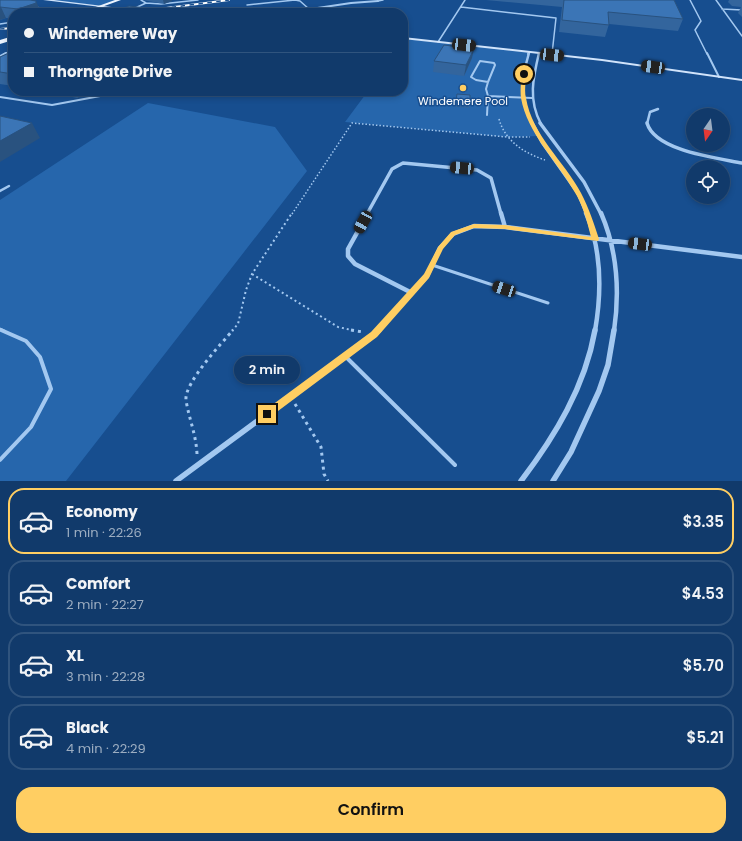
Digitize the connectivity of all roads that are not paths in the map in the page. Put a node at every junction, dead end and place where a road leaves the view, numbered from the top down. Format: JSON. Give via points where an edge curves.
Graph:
{"nodes":[{"id":1,"x":45,"y":0,"type":"edge"},
{"id":2,"x":119,"y":0,"type":"edge"},
{"id":3,"x":141,"y":0,"type":"edge"},
{"id":4,"x":198,"y":0,"type":"edge"},
{"id":5,"x":383,"y":0,"type":"edge"},
{"id":6,"x":465,"y":0,"type":"edge"},
{"id":7,"x":690,"y":0,"type":"edge"},
{"id":8,"x":716,"y":0,"type":"edge"},
{"id":9,"x":378,"y":1,"type":"joint"},
{"id":10,"x":146,"y":3,"type":"junction"},
{"id":11,"x":247,"y":5,"type":"dead end"},
{"id":12,"x":29,"y":6,"type":"edge"},
{"id":13,"x":101,"y":6,"type":"junction"},
{"id":14,"x":461,"y":7,"type":"junction"},
{"id":15,"x":43,"y":8,"type":"edge"},
{"id":16,"x":96,"y":8,"type":"edge"},
{"id":17,"x":122,"y":8,"type":"edge"},
{"id":18,"x":134,"y":8,"type":"edge"},
{"id":19,"x":308,"y":8,"type":"edge"},
{"id":20,"x":318,"y":8,"type":"edge"},
{"id":21,"x":722,"y":8,"type":"junction"},
{"id":22,"x":742,"y":10,"type":"edge"},
{"id":23,"x":737,"y":29,"type":"junction"},
{"id":24,"x":742,"y":30,"type":"edge"},
{"id":25,"x":742,"y":36,"type":"edge"},
{"id":26,"x":408,"y":39,"type":"edge"},
{"id":27,"x":438,"y":42,"type":"junction"},
{"id":28,"x":529,"y":52,"type":"junction"},
{"id":29,"x":539,"y":53,"type":"junction"},
{"id":30,"x":552,"y":55,"type":"junction"},
{"id":31,"x":719,"y":76,"type":"junction"},
{"id":32,"x":742,"y":80,"type":"edge"},
{"id":33,"x":488,"y":82,"type":"junction"},
{"id":34,"x":100,"y":96,"type":"edge"},
{"id":35,"x":488,"y":96,"type":"junction"},
{"id":36,"x":0,"y":97,"type":"edge"},
{"id":37,"x":523,"y":98,"type":"junction"},
{"id":38,"x":532,"y":98,"type":"junction"},
{"id":39,"x":658,"y":109,"type":"dead end"},
{"id":40,"x":487,"y":115,"type":"dead end"},
{"id":41,"x":742,"y":163,"type":"edge"},
{"id":42,"x":9,"y":186,"type":"dead end"},
{"id":43,"x":0,"y":191,"type":"edge"},
{"id":44,"x":505,"y":227,"type":"junction"},
{"id":45,"x":596,"y":239,"type":"junction"},
{"id":46,"x":611,"y":241,"type":"junction"},
{"id":47,"x":742,"y":257,"type":"edge"},
{"id":48,"x":432,"y":265,"type":"junction"},
{"id":49,"x":412,"y":293,"type":"junction"},
{"id":50,"x":548,"y":303,"type":"dead end"},
{"id":51,"x":0,"y":329,"type":"edge"},
{"id":52,"x":345,"y":356,"type":"junction"},
{"id":53,"x":0,"y":460,"type":"edge"},
{"id":54,"x":456,"y":465,"type":"dead end"},
{"id":55,"x":182,"y":479,"type":"edge"},
{"id":56,"x":176,"y":481,"type":"edge"},
{"id":57,"x":521,"y":481,"type":"edge"},
{"id":58,"x":553,"y":481,"type":"edge"}],
"edges":[{"from":1,"to":13,"type":"main road"},
{"from":2,"to":13,"type":"main road"},
{"from":3,"to":10,"type":"lane"},
{"from":4,"to":10,"type":"lane"},
{"from":5,"to":9,"type":"lane"},
{"from":6,"to":14,"type":"lane"},
{"from":7,"to":31,"type":"lane","via":[[701,21],[695,30]]},
{"from":8,"to":21,"type":"lane"},
{"from":9,"to":20,"type":"street"},
{"from":10,"to":18,"type":"lane"},
{"from":11,"to":19,"type":"lane","via":[[295,0]]},
{"from":12,"to":15,"type":"lane"},
{"from":13,"to":16,"type":"main road"},
{"from":13,"to":17,"type":"main road"},
{"from":14,"to":27,"type":"lane"},
{"from":14,"to":30,"type":"lane","via":[[556,18]]},
{"from":21,"to":22,"type":"lane"},
{"from":21,"to":23,"type":"lane"},
{"from":23,"to":24,"type":"lane"},
{"from":23,"to":25,"type":"lane"},
{"from":26,"to":27,"type":"main road"},
{"from":27,"to":28,"type":"main road"},
{"from":28,"to":29,"type":"main road"},
{"from":28,"to":37,"type":"street","via":[[523,79]]},
{"from":29,"to":30,"type":"main road"},
{"from":29,"to":38,"type":"street"},
{"from":30,"to":31,"type":"main road"},
{"from":31,"to":32,"type":"main road"},
{"from":33,"to":33,"type":"lane","via":[[494,63],[480,61],[471,77]]},
{"from":33,"to":35,"type":"lane"},
{"from":34,"to":36,"type":"lane","via":[[52,105]]},
{"from":35,"to":37,"type":"lane"},
{"from":35,"to":40,"type":"lane"},
{"from":37,"to":38,"type":"lane"},
{"from":37,"to":45,"type":"street","via":[[527,114],[583,202]]},
{"from":38,"to":46,"type":"street","via":[[542,124],[585,182],[598,206]]},
{"from":39,"to":41,"type":"street","via":[[650,112],[648,124],[653,134],[662,141],[688,152]]},
{"from":42,"to":43,"type":"lane"},
{"from":44,"to":45,"type":"street"},
{"from":44,"to":48,"type":"street","via":[[474,226],[453,234],[440,248]]},
{"from":44,"to":49,"type":"street","via":[[491,178],[486,173],[470,169],[403,163],[397,165],[392,169],[348,249],[348,256],[355,264]]},
{"from":45,"to":46,"type":"street"},
{"from":45,"to":57,"type":"street","via":[[600,299],[595,337],[588,362],[574,397],[554,435]]},
{"from":46,"to":47,"type":"street"},
{"from":46,"to":58,"type":"street","via":[[618,299],[611,354],[601,389],[574,447]]},
{"from":48,"to":49,"type":"street","via":[[427,276]]},
{"from":48,"to":50,"type":"lane"},
{"from":49,"to":52,"type":"street","via":[[374,335]]},
{"from":51,"to":53,"type":"lane","via":[[26,341],[40,357],[51,389],[31,427]]},
{"from":52,"to":54,"type":"lane"},
{"from":52,"to":55,"type":"street"},
{"from":55,"to":56,"type":"street"}]}
